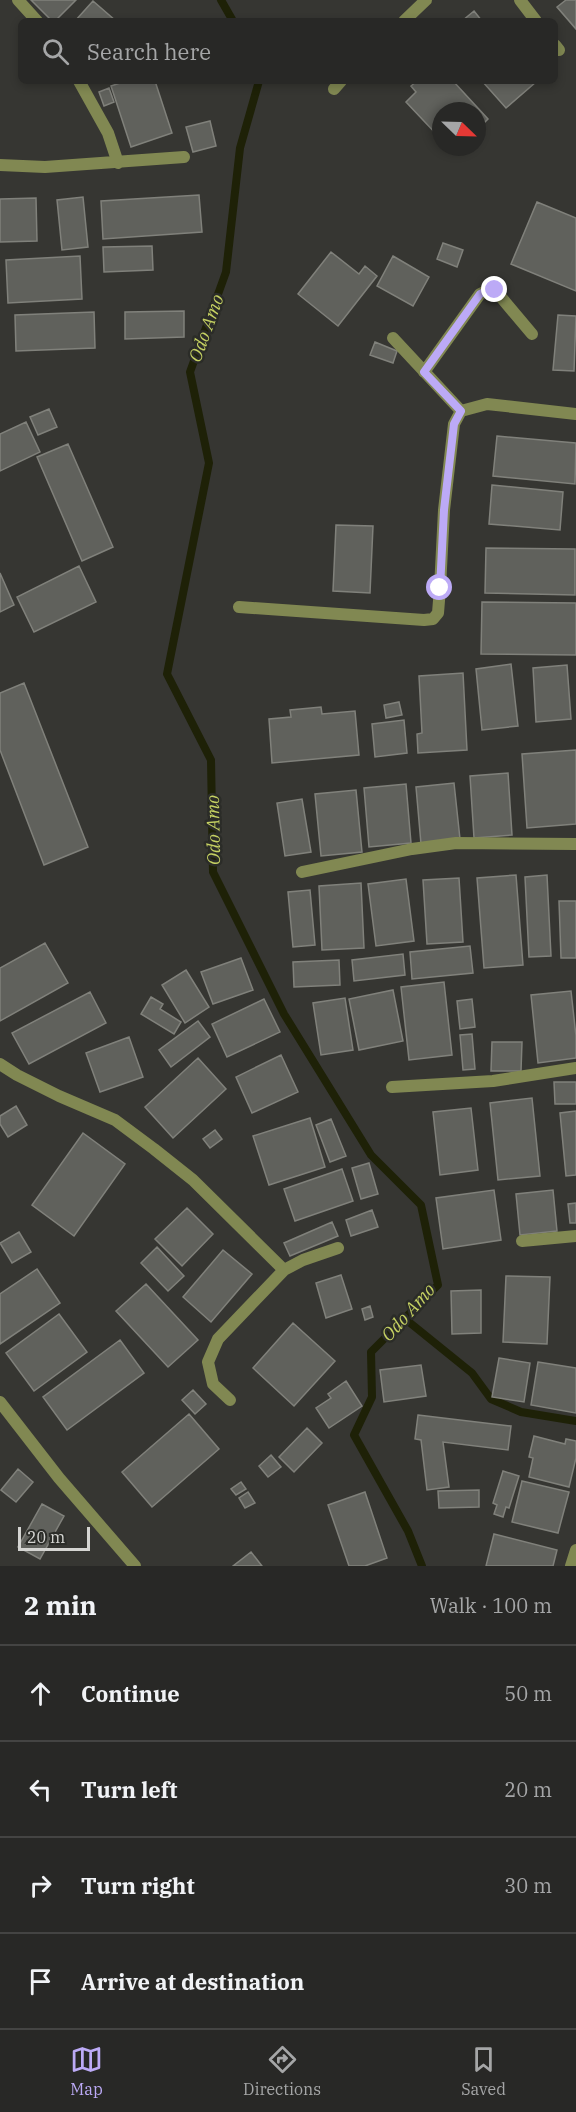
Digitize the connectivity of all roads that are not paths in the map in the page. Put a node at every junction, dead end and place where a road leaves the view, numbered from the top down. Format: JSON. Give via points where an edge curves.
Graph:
{"nodes":[{"id":1,"x":18,"y":0,"type":"edge"},
{"id":2,"x":426,"y":0,"type":"edge"},
{"id":3,"x":520,"y":0,"type":"edge"},
{"id":4,"x":34,"y":18,"type":"edge"},
{"id":5,"x":407,"y":18,"type":"edge"},
{"id":6,"x":534,"y":18,"type":"edge"},
{"id":7,"x":81,"y":84,"type":"edge"},
{"id":8,"x":184,"y":158,"type":"dead end"},
{"id":9,"x":118,"y":163,"type":"junction"},
{"id":10,"x":0,"y":165,"type":"edge"},
{"id":11,"x":532,"y":334,"type":"dead end"},
{"id":12,"x":393,"y":338,"type":"dead end"},
{"id":13,"x":424,"y":372,"type":"junction"},
{"id":14,"x":461,"y":411,"type":"junction"},
{"id":15,"x":576,"y":414,"type":"edge"},
{"id":16,"x":239,"y":607,"type":"dead end"},
{"id":17,"x":576,"y":844,"type":"edge"},
{"id":18,"x":302,"y":872,"type":"dead end"},
{"id":19,"x":0,"y":1064,"type":"edge"},
{"id":20,"x":576,"y":1068,"type":"edge"},
{"id":21,"x":392,"y":1088,"type":"dead end"},
{"id":22,"x":576,"y":1236,"type":"edge"},
{"id":23,"x":522,"y":1241,"type":"dead end"},
{"id":24,"x":338,"y":1248,"type":"dead end"},
{"id":25,"x":284,"y":1270,"type":"junction"},
{"id":26,"x":230,"y":1400,"type":"dead end"},
{"id":27,"x":0,"y":1402,"type":"edge"},
{"id":28,"x":576,"y":1550,"type":"edge"},
{"id":29,"x":135,"y":1566,"type":"edge"},
{"id":30,"x":571,"y":1566,"type":"edge"}],
"edges":[{"from":1,"to":4,"type":"street"},
{"from":2,"to":5,"type":"street"},
{"from":3,"to":6,"type":"street"},
{"from":7,"to":9,"type":"street","via":[[108,133]]},
{"from":8,"to":9,"type":"street"},
{"from":9,"to":10,"type":"street"},
{"from":11,"to":13,"type":"street","via":[[495,290],[488,290],[480,294]]},
{"from":12,"to":13,"type":"street"},
{"from":13,"to":14,"type":"street"},
{"from":14,"to":15,"type":"street","via":[[487,404]]},
{"from":14,"to":16,"type":"street","via":[[454,424],[440,596],[438,613],[433,619]]},
{"from":17,"to":18,"type":"street","via":[[456,843]]},
{"from":19,"to":25,"type":"street","via":[[115,1120],[147,1143],[193,1180]]},
{"from":20,"to":21,"type":"street","via":[[493,1081]]},
{"from":22,"to":23,"type":"street"},
{"from":24,"to":25,"type":"street"},
{"from":25,"to":26,"type":"street","via":[[218,1339],[208,1362],[213,1384]]},
{"from":27,"to":29,"type":"street"},
{"from":28,"to":30,"type":"street"}]}
